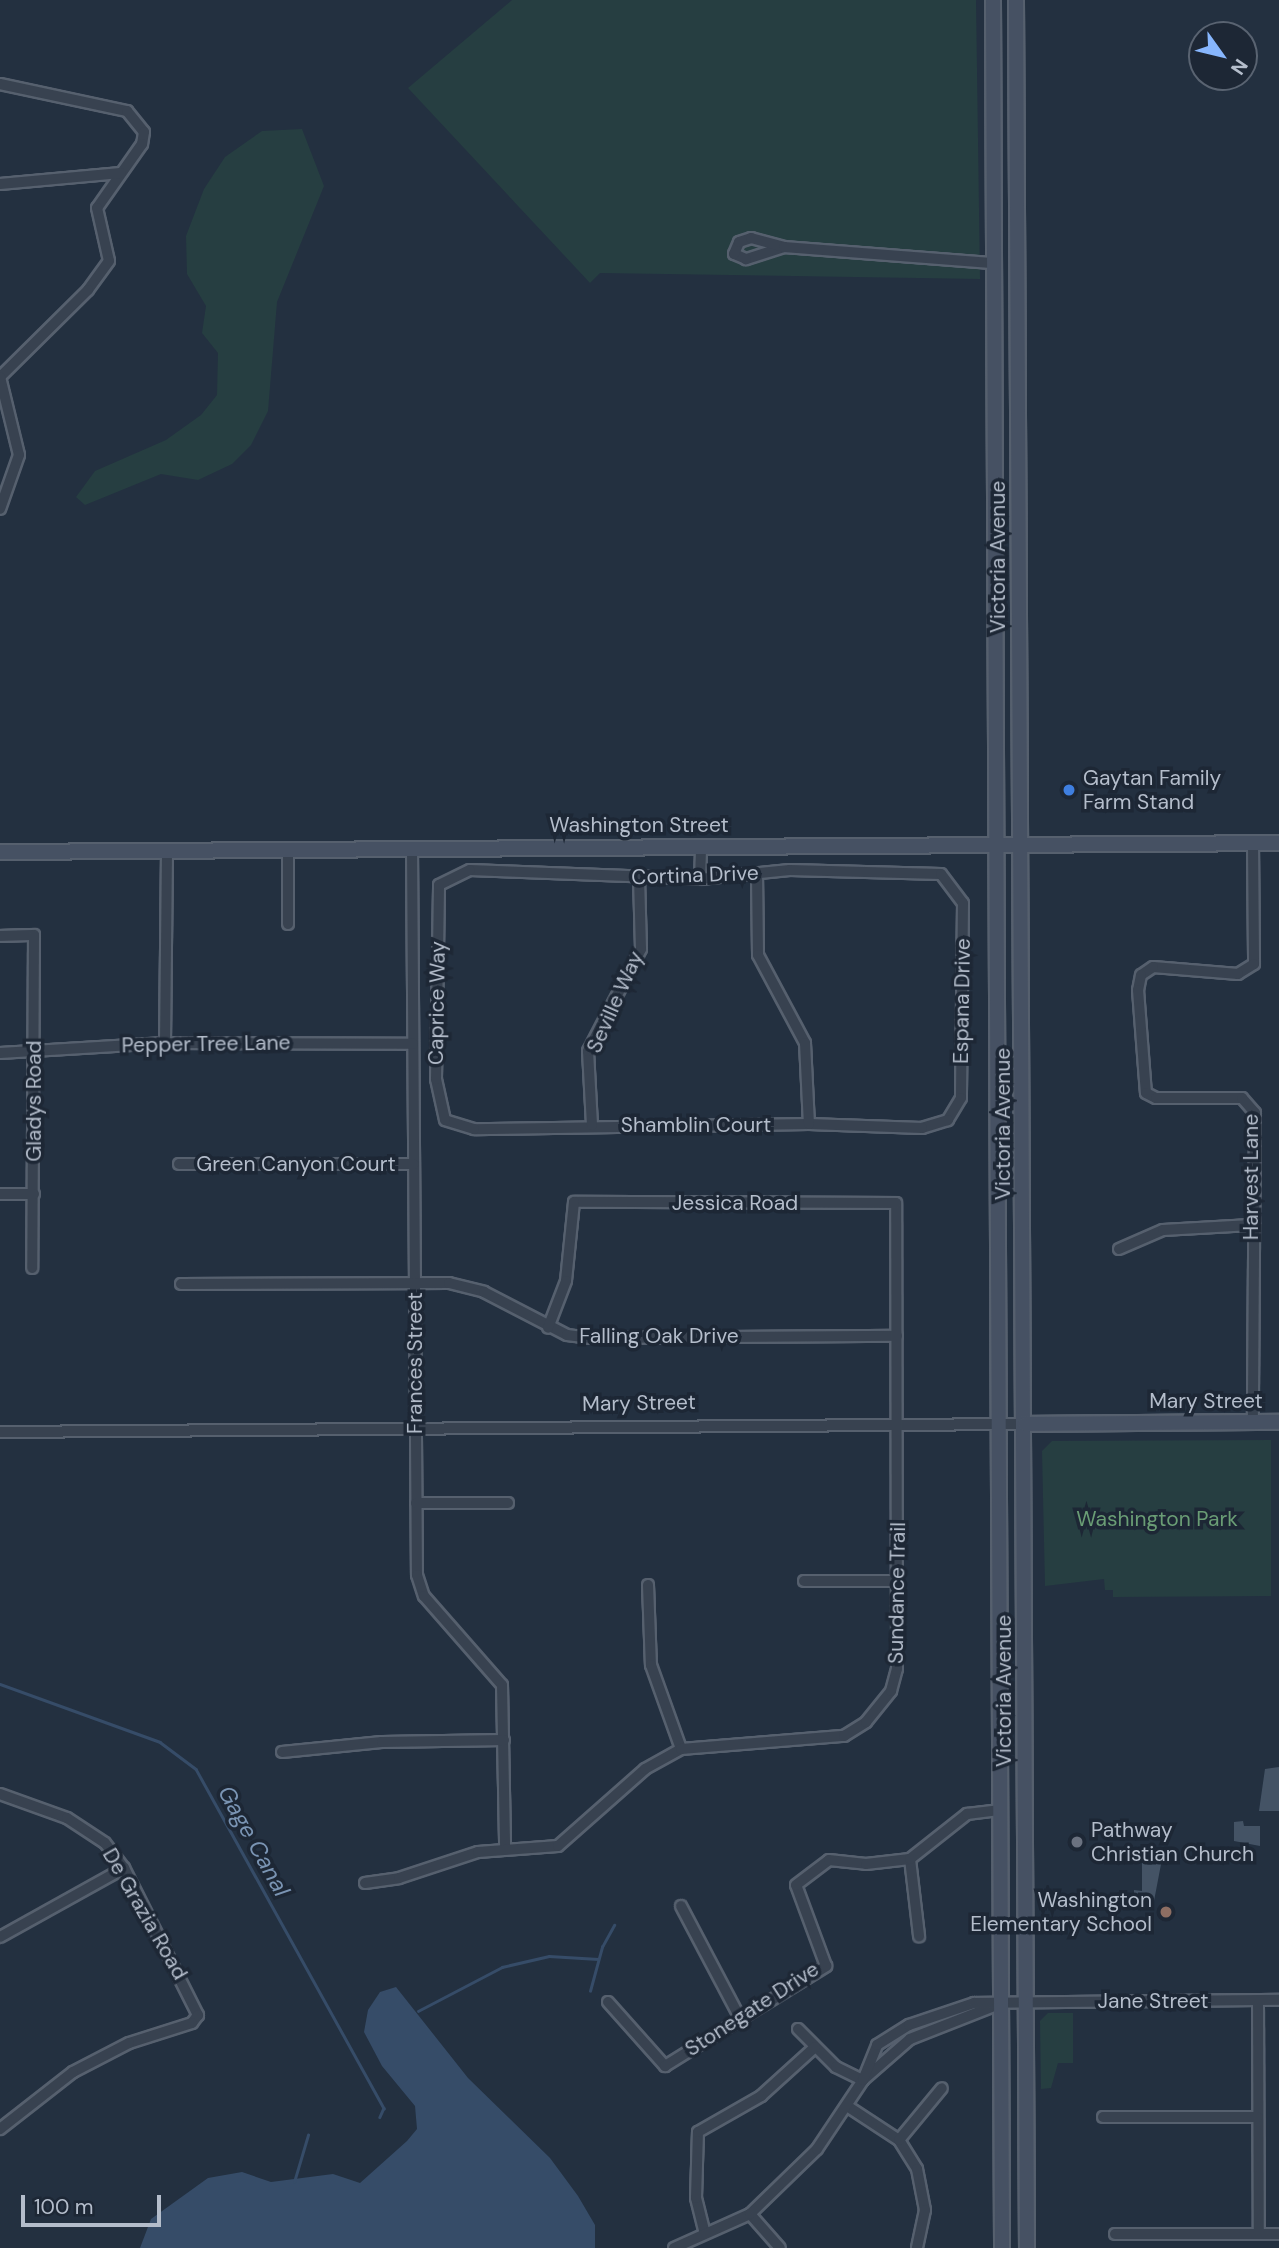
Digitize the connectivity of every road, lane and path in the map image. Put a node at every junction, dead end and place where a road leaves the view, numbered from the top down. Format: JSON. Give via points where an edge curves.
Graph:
{"nodes":[{"id":1,"x":993,"y":0,"type":"edge"},
{"id":2,"x":1016,"y":0,"type":"edge"},
{"id":3,"x":0,"y":84,"type":"edge"},
{"id":4,"x":121,"y":173,"type":"junction"},
{"id":5,"x":0,"y":184,"type":"edge"},
{"id":6,"x":784,"y":247,"type":"dead end"},
{"id":7,"x":994,"y":263,"type":"junction"},
{"id":8,"x":0,"y":377,"type":"edge"},
{"id":9,"x":0,"y":509,"type":"edge"},
{"id":10,"x":1253,"y":843,"type":"junction"},
{"id":11,"x":1279,"y":843,"type":"edge"},
{"id":12,"x":1023,"y":844,"type":"junction"},
{"id":13,"x":996,"y":845,"type":"junction"},
{"id":14,"x":412,"y":846,"type":"junction"},
{"id":15,"x":701,"y":846,"type":"junction"},
{"id":16,"x":288,"y":849,"type":"junction"},
{"id":17,"x":167,"y":850,"type":"junction"},
{"id":18,"x":0,"y":852,"type":"edge"},
{"id":19,"x":757,"y":873,"type":"junction"},
{"id":20,"x":639,"y":878,"type":"junction"},
{"id":21,"x":700,"y":879,"type":"junction"},
{"id":22,"x":951,"y":881,"type":"joint"},
{"id":23,"x":439,"y":885,"type":"joint"},
{"id":24,"x":288,"y":924,"type":"dead end"},
{"id":25,"x":0,"y":936,"type":"edge"},
{"id":26,"x":165,"y":1043,"type":"junction"},
{"id":27,"x":413,"y":1044,"type":"junction"},
{"id":28,"x":34,"y":1047,"type":"junction"},
{"id":29,"x":0,"y":1053,"type":"edge"},
{"id":30,"x":445,"y":1120,"type":"joint"},
{"id":31,"x":948,"y":1120,"type":"joint"},
{"id":32,"x":809,"y":1124,"type":"junction"},
{"id":33,"x":592,"y":1125,"type":"junction"},
{"id":34,"x":179,"y":1164,"type":"dead end"},
{"id":35,"x":414,"y":1164,"type":"junction"},
{"id":36,"x":34,"y":1194,"type":"junction"},
{"id":37,"x":0,"y":1195,"type":"edge"},
{"id":38,"x":896,"y":1203,"type":"joint"},
{"id":39,"x":1251,"y":1225,"type":"junction"},
{"id":40,"x":1119,"y":1250,"type":"dead end"},
{"id":41,"x":32,"y":1268,"type":"dead end"},
{"id":42,"x":414,"y":1282,"type":"junction"},
{"id":43,"x":181,"y":1284,"type":"dead end"},
{"id":44,"x":548,"y":1328,"type":"junction"},
{"id":45,"x":897,"y":1336,"type":"junction"},
{"id":46,"x":898,"y":1422,"type":"junction"},
{"id":47,"x":1253,"y":1422,"type":"junction"},
{"id":48,"x":1279,"y":1422,"type":"edge"},
{"id":49,"x":997,"y":1423,"type":"junction"},
{"id":50,"x":1025,"y":1423,"type":"junction"},
{"id":51,"x":415,"y":1427,"type":"junction"},
{"id":52,"x":0,"y":1432,"type":"edge"},
{"id":53,"x":416,"y":1503,"type":"junction"},
{"id":54,"x":508,"y":1503,"type":"dead end"},
{"id":55,"x":804,"y":1581,"type":"dead end"},
{"id":56,"x":898,"y":1581,"type":"junction"},
{"id":57,"x":648,"y":1585,"type":"dead end"},
{"id":58,"x":505,"y":1740,"type":"junction"},
{"id":59,"x":681,"y":1749,"type":"junction"},
{"id":60,"x":282,"y":1752,"type":"dead end"},
{"id":61,"x":0,"y":1794,"type":"edge"},
{"id":62,"x":1000,"y":1810,"type":"junction"},
{"id":63,"x":505,"y":1848,"type":"junction"},
{"id":64,"x":910,"y":1859,"type":"junction"},
{"id":65,"x":124,"y":1868,"type":"junction"},
{"id":66,"x":365,"y":1883,"type":"dead end"},
{"id":67,"x":681,"y":1906,"type":"dead end"},
{"id":68,"x":919,"y":1936,"type":"dead end"},
{"id":69,"x":0,"y":1937,"type":"edge"},
{"id":70,"x":1258,"y":2000,"type":"junction"},
{"id":71,"x":1279,"y":2000,"type":"edge"},
{"id":72,"x":608,"y":2002,"type":"dead end"},
{"id":73,"x":1026,"y":2002,"type":"junction"},
{"id":74,"x":1002,"y":2003,"type":"junction"},
{"id":75,"x":740,"y":2018,"type":"junction"},
{"id":76,"x":798,"y":2029,"type":"dead end"},
{"id":77,"x":815,"y":2047,"type":"junction"},
{"id":78,"x":863,"y":2080,"type":"junction"},
{"id":79,"x":942,"y":2088,"type":"dead end"},
{"id":80,"x":847,"y":2106,"type":"junction"},
{"id":81,"x":1103,"y":2117,"type":"dead end"},
{"id":82,"x":1258,"y":2117,"type":"junction"},
{"id":83,"x":0,"y":2129,"type":"edge"},
{"id":84,"x":899,"y":2140,"type":"junction"},
{"id":85,"x":750,"y":2214,"type":"junction"},
{"id":86,"x":704,"y":2230,"type":"junction"},
{"id":87,"x":1115,"y":2234,"type":"dead end"},
{"id":88,"x":1259,"y":2234,"type":"junction"},
{"id":89,"x":1279,"y":2234,"type":"edge"},
{"id":90,"x":674,"y":2248,"type":"edge"},
{"id":91,"x":780,"y":2248,"type":"edge"},
{"id":92,"x":918,"y":2248,"type":"edge"},
{"id":93,"x":1002,"y":2248,"type":"edge"},
{"id":94,"x":1027,"y":2248,"type":"edge"}],
"edges":[{"from":1,"to":7,"type":"main road","name":"Victoria Avenue"},
{"from":2,"to":12,"type":"main road","name":"Victoria Avenue"},
{"from":3,"to":4,"type":"street","via":[[127,111],[138,118],[142,144]]},
{"from":4,"to":5,"type":"street"},
{"from":4,"to":8,"type":"street","via":[[97,208],[109,261],[88,290]]},
{"from":6,"to":7,"type":"street"},
{"from":7,"to":13,"type":"main road","name":"Victoria Avenue"},
{"from":8,"to":9,"type":"street","via":[[19,455]]},
{"from":10,"to":11,"type":"main road","name":"Washington Street"},
{"from":10,"to":12,"type":"main road","name":"Washington Street"},
{"from":10,"to":39,"type":"street","name":"Harvest Lane","via":[[1254,964],[1238,974],[1153,967],[1141,975],[1138,990],[1146,1093],[1156,1098],[1242,1098],[1251,1104]]},
{"from":12,"to":13,"type":"main road","name":"Washington Street"},
{"from":12,"to":50,"type":"main road","name":"Victoria Avenue"},
{"from":13,"to":15,"type":"main road","name":"Washington Street"},
{"from":13,"to":49,"type":"main road","name":"Victoria Avenue"},
{"from":14,"to":15,"type":"main road","name":"Washington Street"},
{"from":14,"to":16,"type":"main road","name":"Washington Street"},
{"from":14,"to":27,"type":"street","name":"Frances Street"},
{"from":15,"to":21,"type":"street"},
{"from":16,"to":17,"type":"main road","name":"Washington Street"},
{"from":16,"to":24,"type":"street"},
{"from":17,"to":18,"type":"main road","name":"Washington Street"},
{"from":17,"to":26,"type":"street"},
{"from":19,"to":21,"type":"street","name":"Cortina Drive"},
{"from":19,"to":22,"type":"street","name":"Cortina Drive","via":[[925,870]]},
{"from":19,"to":32,"type":"street","via":[[758,955],[805,1043]]},
{"from":20,"to":21,"type":"street","name":"Cortina Drive"},
{"from":20,"to":23,"type":"street","name":"Cortina Drive","via":[[470,870]]},
{"from":20,"to":33,"type":"street","name":"Seville Way","via":[[641,949],[588,1051]]},
{"from":22,"to":31,"type":"street","name":"Espana Drive","via":[[963,904],[962,1070],[961,1098]]},
{"from":23,"to":30,"type":"street","name":"Caprice Way","via":[[436,1079]]},
{"from":25,"to":28,"type":"street","name":"Gladys Road","via":[[34,935]]},
{"from":26,"to":27,"type":"street","name":"Pepper Tree Lane"},
{"from":26,"to":28,"type":"street","name":"Pepper Tree Lane"},
{"from":27,"to":35,"type":"street","name":"Frances Street"},
{"from":28,"to":29,"type":"street","name":"Pepper Tree Lane"},
{"from":28,"to":36,"type":"street","name":"Gladys Road"},
{"from":30,"to":33,"type":"street","name":"Shamblin Court","via":[[474,1129]]},
{"from":31,"to":32,"type":"street","name":"Shamblin Court","via":[[922,1128]]},
{"from":32,"to":33,"type":"street","name":"Shamblin Court"},
{"from":34,"to":35,"type":"street","name":"Green Canyon Court"},
{"from":35,"to":42,"type":"street","name":"Frances Street"},
{"from":36,"to":37,"type":"street"},
{"from":36,"to":41,"type":"street","name":"Gladys Road"},
{"from":38,"to":44,"type":"street","name":"Jessica Road","via":[[574,1202],[566,1281]]},
{"from":38,"to":45,"type":"street","name":"Sundance Trail"},
{"from":39,"to":40,"type":"street","via":[[1163,1230]]},
{"from":39,"to":47,"type":"street","name":"Harvest Lane"},
{"from":42,"to":43,"type":"street","name":"Falling Oak Drive"},
{"from":42,"to":44,"type":"street","name":"Falling Oak Drive","via":[[474,1289]]},
{"from":42,"to":51,"type":"street","name":"Frances Street"},
{"from":44,"to":45,"type":"street","name":"Falling Oak Drive","via":[[592,1338]]},
{"from":45,"to":46,"type":"street","name":"Sundance Trail"},
{"from":46,"to":49,"type":"street","name":"Mary Street"},
{"from":46,"to":51,"type":"street","name":"Mary Street"},
{"from":46,"to":56,"type":"street","name":"Sundance Trail"},
{"from":47,"to":48,"type":"main road","name":"Mary Street"},
{"from":47,"to":50,"type":"main road","name":"Mary Street"},
{"from":49,"to":50,"type":"street","name":"Mary Street"},
{"from":49,"to":62,"type":"main road","name":"Victoria Avenue"},
{"from":50,"to":73,"type":"main road","name":"Victoria Avenue"},
{"from":51,"to":52,"type":"street","name":"Mary Street"},
{"from":51,"to":53,"type":"street","name":"Frances Street"},
{"from":53,"to":54,"type":"street"},
{"from":53,"to":58,"type":"street","name":"Frances Street","via":[[416,1575],[424,1596],[502,1685]]},
{"from":55,"to":56,"type":"street"},
{"from":56,"to":59,"type":"street","name":"Sundance Trail","via":[[897,1669],[891,1691],[866,1722],[826,1739],[718,1742]]},
{"from":57,"to":59,"type":"street","via":[[651,1665]]},
{"from":58,"to":60,"type":"street","via":[[382,1742]]},
{"from":58,"to":63,"type":"street","name":"Frances Street"},
{"from":59,"to":63,"type":"street","name":"Sundance Trail","via":[[645,1769],[558,1846]]},
{"from":61,"to":65,"type":"street","name":"De Grazia Road","via":[[88,1830]]},
{"from":62,"to":64,"type":"street","via":[[967,1814]]},
{"from":62,"to":74,"type":"main road","name":"Victoria Avenue"},
{"from":63,"to":66,"type":"street","name":"Sundance Trail"},
{"from":64,"to":68,"type":"street"},
{"from":64,"to":75,"type":"street","name":"Stonegate Drive","via":[[866,1864],[829,1860],[796,1885],[826,1966]]},
{"from":65,"to":69,"type":"street"},
{"from":65,"to":83,"type":"street","name":"De Grazia Road","via":[[198,2015],[192,2023],[129,2043],[73,2072]]},
{"from":67,"to":75,"type":"street"},
{"from":70,"to":71,"type":"street","name":"Jane Street"},
{"from":70,"to":73,"type":"street","name":"Jane Street"},
{"from":70,"to":82,"type":"street"},
{"from":72,"to":75,"type":"street","name":"Stonegate Drive","via":[[665,2066]]},
{"from":73,"to":74,"type":"street","name":"Jane Street"},
{"from":73,"to":94,"type":"main road","name":"Victoria Avenue"},
{"from":74,"to":78,"type":"street","via":[[910,2039]]},
{"from":74,"to":78,"type":"street","name":"Jane Street","via":[[955,2006],[909,2025],[877,2045]]},
{"from":74,"to":93,"type":"main road","name":"Victoria Avenue"},
{"from":76,"to":77,"type":"street"},
{"from":77,"to":78,"type":"street","via":[[836,2067]]},
{"from":77,"to":86,"type":"street","via":[[761,2096],[698,2132],[696,2198]]},
{"from":78,"to":80,"type":"street"},
{"from":79,"to":84,"type":"street"},
{"from":80,"to":84,"type":"street"},
{"from":80,"to":85,"type":"street","via":[[817,2149]]},
{"from":81,"to":82,"type":"street"},
{"from":82,"to":88,"type":"street"},
{"from":84,"to":92,"type":"street","via":[[924,2189]]},
{"from":85,"to":86,"type":"street"},
{"from":85,"to":91,"type":"street"},
{"from":86,"to":90,"type":"street"},
{"from":87,"to":88,"type":"street"},
{"from":88,"to":89,"type":"street"}]}
